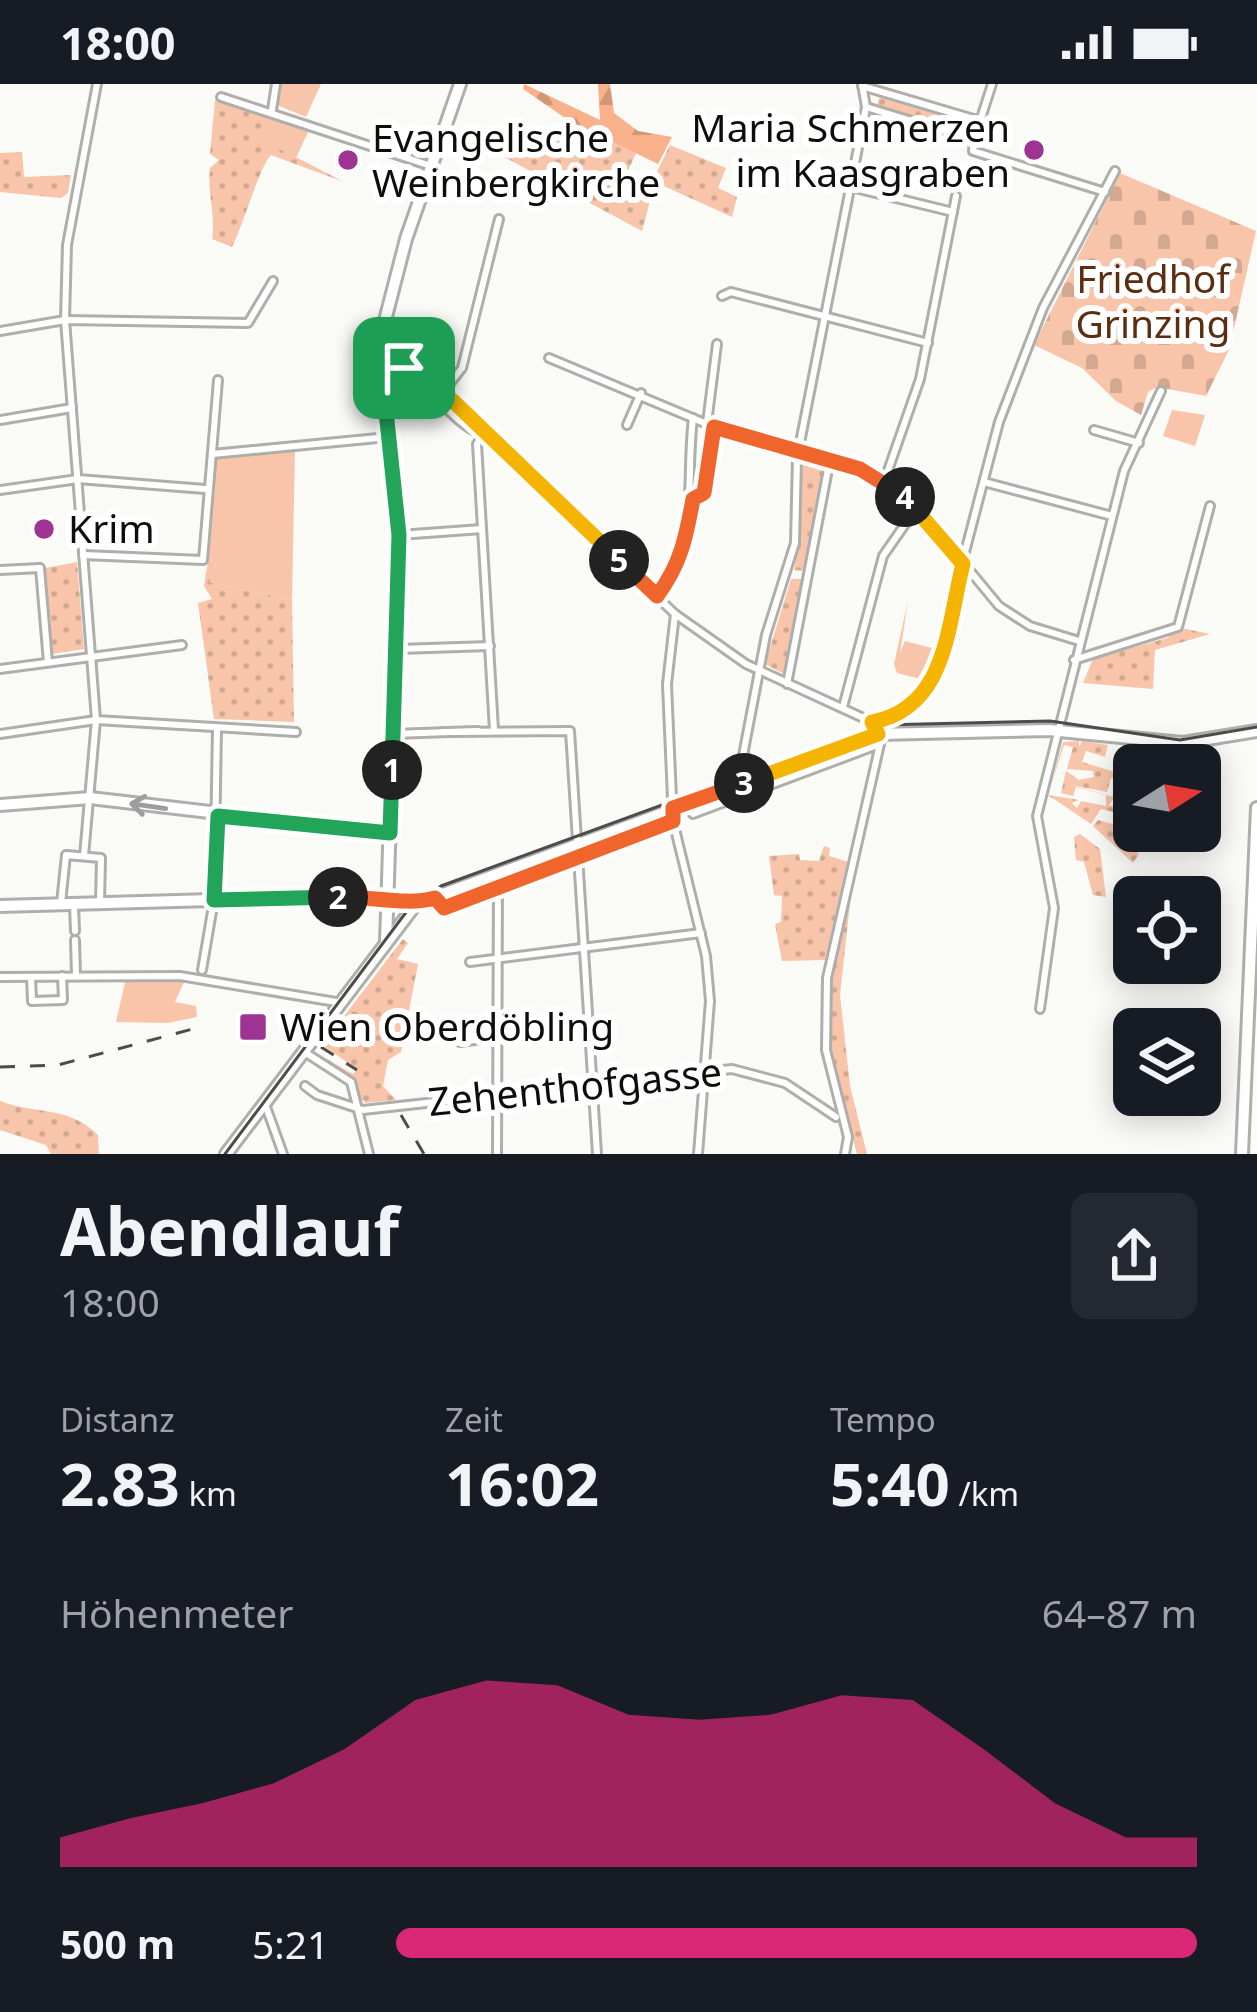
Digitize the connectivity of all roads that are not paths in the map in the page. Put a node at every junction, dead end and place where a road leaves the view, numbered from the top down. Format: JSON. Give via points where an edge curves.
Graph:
{"nodes":[{"id":1,"x":97,"y":84,"type":"edge"},
{"id":2,"x":276,"y":84,"type":"edge"},
{"id":3,"x":992,"y":84,"type":"edge"},
{"id":4,"x":862,"y":85,"type":"edge"},
{"id":5,"x":460,"y":86,"type":"edge"},
{"id":6,"x":221,"y":98,"type":"dead end"},
{"id":7,"x":866,"y":107,"type":"junction"},
{"id":8,"x":272,"y":110,"type":"junction"},
{"id":9,"x":977,"y":120,"type":"junction"},
{"id":10,"x":974,"y":140,"type":"junction"},
{"id":11,"x":431,"y":166,"type":"junction"},
{"id":12,"x":1114,"y":170,"type":"dead end"},
{"id":13,"x":851,"y":187,"type":"junction"},
{"id":14,"x":1105,"y":192,"type":"junction"},
{"id":15,"x":956,"y":196,"type":"dead end"},
{"id":16,"x":952,"y":212,"type":"junction"},
{"id":17,"x":499,"y":219,"type":"dead end"},
{"id":18,"x":274,"y":281,"type":"dead end"},
{"id":19,"x":722,"y":296,"type":"dead end"},
{"id":20,"x":827,"y":316,"type":"junction"},
{"id":21,"x":65,"y":320,"type":"junction"},
{"id":22,"x":0,"y":331,"type":"edge"},
{"id":23,"x":928,"y":343,"type":"junction"},
{"id":24,"x":718,"y":344,"type":"dead end"},
{"id":25,"x":380,"y":354,"type":"junction"},
{"id":26,"x":549,"y":358,"type":"dead end"},
{"id":27,"x":218,"y":380,"type":"dead end"},
{"id":28,"x":1160,"y":391,"type":"dead end"},
{"id":29,"x":641,"y":393,"type":"junction"},
{"id":30,"x":440,"y":396,"type":"junction"},
{"id":31,"x":72,"y":408,"type":"junction"},
{"id":32,"x":693,"y":418,"type":"junction"},
{"id":33,"x":0,"y":419,"type":"edge"},
{"id":34,"x":627,"y":425,"type":"dead end"},
{"id":35,"x":710,"y":425,"type":"junction"},
{"id":36,"x":1094,"y":430,"type":"dead end"},
{"id":37,"x":483,"y":434,"type":"junction"},
{"id":38,"x":389,"y":437,"type":"junction"},
{"id":39,"x":1139,"y":443,"type":"junction"},
{"id":40,"x":800,"y":452,"type":"junction"},
{"id":41,"x":212,"y":454,"type":"junction"},
{"id":42,"x":830,"y":459,"type":"junction"},
{"id":43,"x":78,"y":479,"type":"junction"},
{"id":44,"x":884,"y":482,"type":"junction"},
{"id":45,"x":984,"y":482,"type":"junction"},
{"id":46,"x":205,"y":489,"type":"junction"},
{"id":47,"x":0,"y":490,"type":"edge"},
{"id":48,"x":693,"y":499,"type":"junction"},
{"id":49,"x":1210,"y":506,"type":"dead end"},
{"id":50,"x":917,"y":507,"type":"junction"},
{"id":51,"x":1112,"y":516,"type":"junction"},
{"id":52,"x":482,"y":529,"type":"junction"},
{"id":53,"x":399,"y":535,"type":"junction"},
{"id":54,"x":83,"y":555,"type":"junction"},
{"id":55,"x":963,"y":564,"type":"junction"},
{"id":56,"x":0,"y":570,"type":"edge"},
{"id":57,"x":789,"y":572,"type":"junction"},
{"id":58,"x":807,"y":576,"type":"junction"},
{"id":59,"x":657,"y":596,"type":"junction"},
{"id":60,"x":675,"y":614,"type":"junction"},
{"id":61,"x":1079,"y":641,"type":"junction"},
{"id":62,"x":182,"y":645,"type":"dead end"},
{"id":63,"x":490,"y":646,"type":"junction"},
{"id":64,"x":395,"y":649,"type":"junction"},
{"id":65,"x":91,"y":656,"type":"junction"},
{"id":66,"x":1073,"y":660,"type":"junction"},
{"id":67,"x":48,"y":662,"type":"junction"},
{"id":68,"x":0,"y":669,"type":"edge"},
{"id":69,"x":758,"y":669,"type":"junction"},
{"id":70,"x":787,"y":684,"type":"junction"},
{"id":71,"x":843,"y":707,"type":"junction"},
{"id":72,"x":96,"y":720,"type":"junction"},
{"id":73,"x":872,"y":722,"type":"junction"},
{"id":74,"x":217,"y":728,"type":"junction"},
{"id":75,"x":494,"y":730,"type":"junction"},
{"id":76,"x":1059,"y":730,"type":"junction"},
{"id":77,"x":1257,"y":731,"type":"edge"},
{"id":78,"x":296,"y":732,"type":"dead end"},
{"id":79,"x":0,"y":734,"type":"edge"},
{"id":80,"x":393,"y":734,"type":"junction"},
{"id":81,"x":879,"y":739,"type":"junction"},
{"id":82,"x":747,"y":787,"type":"junction"},
{"id":83,"x":89,"y":798,"type":"junction"},
{"id":84,"x":0,"y":805,"type":"edge"},
{"id":85,"x":1257,"y":808,"type":"edge"},
{"id":86,"x":677,"y":811,"type":"junction"},
{"id":87,"x":218,"y":816,"type":"junction"},
{"id":88,"x":390,"y":833,"type":"junction"},
{"id":89,"x":577,"y":852,"type":"junction"},
{"id":90,"x":84,"y":856,"type":"junction"},
{"id":91,"x":499,"y":881,"type":"junction"},
{"id":92,"x":388,"y":895,"type":"junction"},
{"id":93,"x":214,"y":900,"type":"junction"},
{"id":94,"x":68,"y":904,"type":"junction"},
{"id":95,"x":100,"y":904,"type":"junction"},
{"id":96,"x":416,"y":904,"type":"junction"},
{"id":97,"x":0,"y":906,"type":"edge"},
{"id":98,"x":701,"y":933,"type":"junction"},
{"id":99,"x":386,"y":943,"type":"junction"},
{"id":100,"x":582,"y":945,"type":"junction"},
{"id":101,"x":499,"y":957,"type":"junction"},
{"id":102,"x":470,"y":962,"type":"dead end"},
{"id":103,"x":1252,"y":969,"type":"edge"},
{"id":104,"x":202,"y":970,"type":"dead end"},
{"id":105,"x":76,"y":975,"type":"junction"},
{"id":106,"x":31,"y":976,"type":"junction"},
{"id":107,"x":62,"y":976,"type":"junction"},
{"id":108,"x":0,"y":977,"type":"edge"},
{"id":109,"x":342,"y":1003,"type":"junction"},
{"id":110,"x":1040,"y":1009,"type":"dead end"},
{"id":111,"x":496,"y":1037,"type":"junction"},
{"id":112,"x":460,"y":1042,"type":"dead end"},
{"id":113,"x":306,"y":1053,"type":"junction"},
{"id":114,"x":703,"y":1069,"type":"junction"},
{"id":115,"x":590,"y":1082,"type":"junction"},
{"id":116,"x":305,"y":1086,"type":"dead end"},
{"id":117,"x":494,"y":1093,"type":"junction"},
{"id":118,"x":1250,"y":1101,"type":"edge"},
{"id":119,"x":265,"y":1104,"type":"junction"},
{"id":120,"x":358,"y":1109,"type":"junction"},
{"id":121,"x":839,"y":1119,"type":"junction"},
{"id":122,"x":846,"y":1152,"type":"edge"},
{"id":123,"x":226,"y":1154,"type":"edge"},
{"id":124,"x":284,"y":1154,"type":"edge"},
{"id":125,"x":370,"y":1154,"type":"edge"},
{"id":126,"x":497,"y":1154,"type":"edge"},
{"id":127,"x":597,"y":1154,"type":"edge"},
{"id":128,"x":698,"y":1154,"type":"edge"},
{"id":129,"x":1242,"y":1154,"type":"edge"}],
"edges":[{"from":1,"to":21,"type":"street","via":[[67,245]]},
{"from":2,"to":8,"type":"street"},
{"from":3,"to":9,"type":"street"},
{"from":4,"to":7,"type":"street"},
{"from":4,"to":9,"type":"street"},
{"from":5,"to":11,"type":"street"},
{"from":6,"to":8,"type":"street"},
{"from":7,"to":10,"type":"street"},
{"from":7,"to":13,"type":"street"},
{"from":8,"to":11,"type":"street"},
{"from":9,"to":10,"type":"street"},
{"from":10,"to":14,"type":"street","via":[[973,151]]},
{"from":11,"to":25,"type":"street"},
{"from":12,"to":14,"type":"street"},
{"from":13,"to":16,"type":"street"},
{"from":13,"to":20,"type":"street"},
{"from":14,"to":45,"type":"street","via":[[1030,335]]},
{"from":15,"to":16,"type":"street"},
{"from":16,"to":23,"type":"street"},
{"from":17,"to":30,"type":"street","via":[[462,368]]},
{"from":18,"to":21,"type":"street","via":[[252,322]]},
{"from":19,"to":20,"type":"street"},
{"from":20,"to":23,"type":"street"},
{"from":20,"to":40,"type":"street"},
{"from":21,"to":22,"type":"street"},
{"from":21,"to":31,"type":"street"},
{"from":23,"to":44,"type":"street"},
{"from":24,"to":35,"type":"street"},
{"from":25,"to":30,"type":"street"},
{"from":25,"to":38,"type":"street"},
{"from":26,"to":29,"type":"street"},
{"from":27,"to":41,"type":"street"},
{"from":28,"to":39,"type":"street"},
{"from":29,"to":32,"type":"street"},
{"from":29,"to":34,"type":"street"},
{"from":30,"to":37,"type":"street"},
{"from":31,"to":33,"type":"street"},
{"from":31,"to":43,"type":"street"},
{"from":32,"to":35,"type":"street"},
{"from":32,"to":48,"type":"street","via":[[685,485]]},
{"from":35,"to":40,"type":"street"},
{"from":35,"to":48,"type":"street","via":[[704,493]]},
{"from":36,"to":39,"type":"street"},
{"from":37,"to":52,"type":"street"},
{"from":37,"to":59,"type":"street"},
{"from":38,"to":41,"type":"street"},
{"from":38,"to":53,"type":"street"},
{"from":39,"to":51,"type":"street"},
{"from":40,"to":42,"type":"street"},
{"from":40,"to":57,"type":"street"},
{"from":41,"to":46,"type":"street"},
{"from":42,"to":44,"type":"street"},
{"from":42,"to":58,"type":"street"},
{"from":43,"to":46,"type":"street"},
{"from":43,"to":47,"type":"street"},
{"from":43,"to":54,"type":"street"},
{"from":44,"to":50,"type":"street"},
{"from":45,"to":51,"type":"street"},
{"from":45,"to":55,"type":"street"},
{"from":46,"to":54,"type":"street","via":[[202,560]]},
{"from":48,"to":59,"type":"street","via":[[680,563]]},
{"from":49,"to":66,"type":"street","via":[[1178,627]]},
{"from":50,"to":55,"type":"street"},
{"from":50,"to":71,"type":"street","via":[[884,556]]},
{"from":51,"to":61,"type":"street"},
{"from":52,"to":53,"type":"street"},
{"from":52,"to":63,"type":"street"},
{"from":53,"to":64,"type":"street"},
{"from":54,"to":65,"type":"street"},
{"from":55,"to":61,"type":"street","via":[[1013,618]]},
{"from":55,"to":73,"type":"street","via":[[920,701]]},
{"from":56,"to":67,"type":"street","via":[[40,570]]},
{"from":57,"to":58,"type":"street"},
{"from":57,"to":69,"type":"street"},
{"from":58,"to":70,"type":"street"},
{"from":59,"to":60,"type":"street"},
{"from":60,"to":69,"type":"street"},
{"from":60,"to":86,"type":"street","via":[[667,684]]},
{"from":61,"to":66,"type":"street"},
{"from":62,"to":65,"type":"street"},
{"from":63,"to":64,"type":"street"},
{"from":63,"to":75,"type":"street"},
{"from":64,"to":80,"type":"street"},
{"from":65,"to":67,"type":"street"},
{"from":65,"to":72,"type":"street"},
{"from":66,"to":76,"type":"street"},
{"from":67,"to":68,"type":"street"},
{"from":69,"to":70,"type":"street"},
{"from":69,"to":82,"type":"street","via":[[740,772]]},
{"from":70,"to":71,"type":"street"},
{"from":71,"to":73,"type":"street"},
{"from":72,"to":74,"type":"street"},
{"from":72,"to":79,"type":"street"},
{"from":72,"to":83,"type":"street"},
{"from":73,"to":81,"type":"street"},
{"from":74,"to":78,"type":"street"},
{"from":74,"to":87,"type":"street"},
{"from":75,"to":80,"type":"street"},
{"from":75,"to":89,"type":"street","via":[[570,731]]},
{"from":76,"to":77,"type":"street","via":[[1170,743]]},
{"from":76,"to":81,"type":"street"},
{"from":76,"to":110,"type":"street","via":[[1037,816],[1054,908]]},
{"from":80,"to":88,"type":"street"},
{"from":81,"to":82,"type":"street"},
{"from":81,"to":121,"type":"street","via":[[827,978],[826,1051]]},
{"from":82,"to":86,"type":"street"},
{"from":83,"to":84,"type":"street"},
{"from":87,"to":83,"type":"street","one_way":true},
{"from":83,"to":90,"type":"street"},
{"from":85,"to":103,"type":"street"},
{"from":86,"to":89,"type":"street"},
{"from":86,"to":98,"type":"street"},
{"from":87,"to":88,"type":"street"},
{"from":87,"to":93,"type":"street"},
{"from":88,"to":92,"type":"street"},
{"from":89,"to":91,"type":"street"},
{"from":89,"to":100,"type":"street"},
{"from":90,"to":94,"type":"street","via":[[66,855]]},
{"from":90,"to":95,"type":"street","via":[[101,858]]},
{"from":91,"to":96,"type":"street"},
{"from":91,"to":101,"type":"street"},
{"from":92,"to":93,"type":"street"},
{"from":92,"to":96,"type":"street"},
{"from":92,"to":99,"type":"street"},
{"from":93,"to":95,"type":"street"},
{"from":93,"to":104,"type":"street"},
{"from":94,"to":95,"type":"street"},
{"from":94,"to":97,"type":"street"},
{"from":94,"to":105,"type":"street"},
{"from":96,"to":99,"type":"street"},
{"from":98,"to":100,"type":"street"},
{"from":98,"to":114,"type":"street","via":[[710,1000]]},
{"from":99,"to":109,"type":"street"},
{"from":100,"to":101,"type":"street"},
{"from":100,"to":115,"type":"street"},
{"from":101,"to":102,"type":"street"},
{"from":101,"to":111,"type":"street"},
{"from":103,"to":118,"type":"street"},
{"from":105,"to":107,"type":"street"},
{"from":105,"to":109,"type":"street","via":[[195,977]]},
{"from":106,"to":107,"type":"street"},
{"from":106,"to":107,"type":"street","via":[[32,1001],[63,1000]]},
{"from":106,"to":108,"type":"street"},
{"from":109,"to":113,"type":"street"},
{"from":111,"to":112,"type":"street"},
{"from":111,"to":117,"type":"street"},
{"from":113,"to":119,"type":"street"},
{"from":113,"to":120,"type":"street","via":[[347,1077]]},
{"from":114,"to":115,"type":"street","name":"Zehenthofgasse"},
{"from":114,"to":121,"type":"street","name":"Zehenthofgasse","via":[[785,1083]]},
{"from":114,"to":128,"type":"street"},
{"from":115,"to":117,"type":"street","name":"Zehenthofgasse"},
{"from":115,"to":127,"type":"street"},
{"from":116,"to":120,"type":"street"},
{"from":117,"to":120,"type":"street","name":"Zehenthofgasse"},
{"from":117,"to":126,"type":"street"},
{"from":118,"to":129,"type":"street"},
{"from":119,"to":123,"type":"street"},
{"from":119,"to":124,"type":"street"},
{"from":120,"to":125,"type":"street"},
{"from":121,"to":122,"type":"street"}]}
